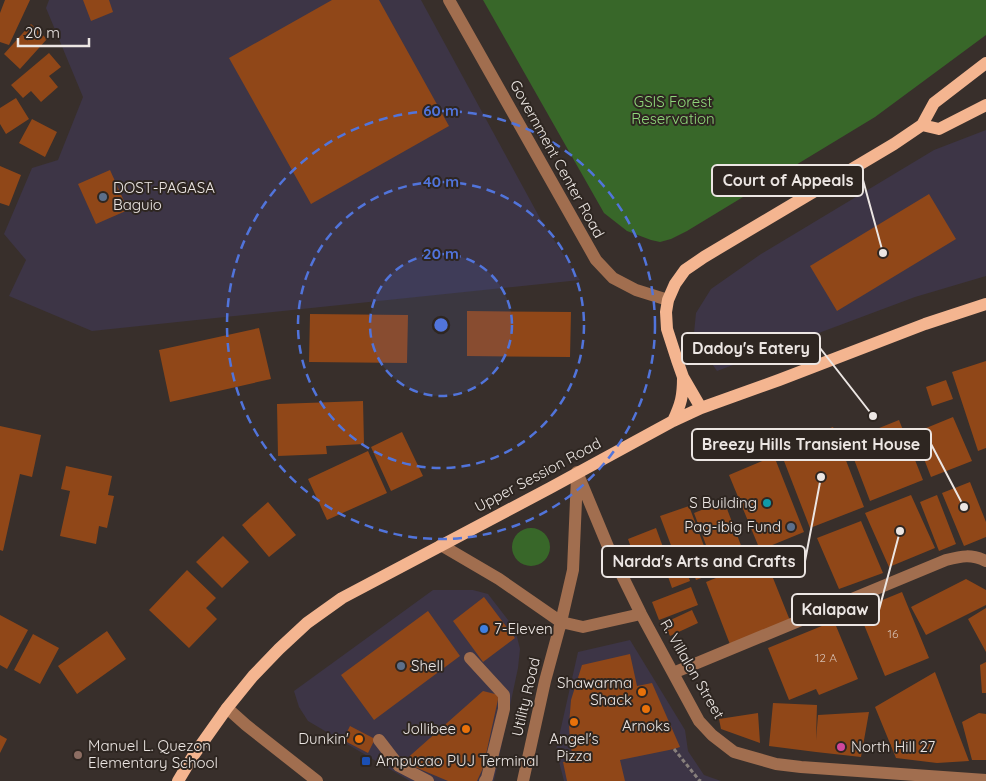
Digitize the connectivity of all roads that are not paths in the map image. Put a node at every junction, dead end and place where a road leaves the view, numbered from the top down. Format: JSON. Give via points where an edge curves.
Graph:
{"nodes":[{"id":1,"x":450,"y":0,"type":"edge"},
{"id":2,"x":986,"y":63,"type":"edge"},
{"id":3,"x":986,"y":105,"type":"edge"},
{"id":4,"x":922,"y":125,"type":"junction"},
{"id":5,"x":668,"y":300,"type":"junction"},
{"id":6,"x":986,"y":304,"type":"edge"},
{"id":7,"x":683,"y":377,"type":"junction"},
{"id":8,"x":701,"y":408,"type":"junction"},
{"id":9,"x":673,"y":421,"type":"junction"},
{"id":10,"x":577,"y":472,"type":"junction"},
{"id":11,"x":440,"y":545,"type":"junction"},
{"id":12,"x":986,"y":561,"type":"edge"},
{"id":13,"x":641,"y":614,"type":"junction"},
{"id":14,"x":561,"y":622,"type":"junction"},
{"id":15,"x":470,"y":658,"type":"dead end"},
{"id":16,"x":673,"y":673,"type":"junction"},
{"id":17,"x":228,"y":708,"type":"junction"},
{"id":18,"x":378,"y":740,"type":"dead end"},
{"id":19,"x":986,"y":780,"type":"edge"},
{"id":20,"x":178,"y":781,"type":"edge"},
{"id":21,"x":317,"y":781,"type":"edge"},
{"id":22,"x":428,"y":781,"type":"edge"},
{"id":23,"x":485,"y":781,"type":"edge"},
{"id":24,"x":523,"y":781,"type":"edge"}],
"edges":[{"from":1,"to":5,"type":"street","name":"Government Center Road","via":[[596,260],[613,278],[636,290]]},
{"from":2,"to":4,"type":"main road","via":[[934,103]]},
{"from":3,"to":4,"type":"main road","via":[[938,129]]},
{"from":4,"to":5,"type":"main road","via":[[685,270]]},
{"from":5,"to":7,"type":"main road","via":[[667,329]]},
{"from":6,"to":8,"type":"main road","name":"Upper Session Road"},
{"from":7,"to":8,"type":"main road"},
{"from":7,"to":9,"type":"main road","via":[[683,396]]},
{"from":8,"to":9,"type":"main road","name":"Upper Session Road"},
{"from":9,"to":10,"type":"main road","name":"Upper Session Road"},
{"from":10,"to":11,"type":"main road","name":"Upper Session Road"},
{"from":10,"to":13,"type":"street","name":"R. Villalon Street","via":[[609,550]]},
{"from":10,"to":14,"type":"street","name":"Utility Road","via":[[573,570]]},
{"from":11,"to":14,"type":"street","via":[[499,579]]},
{"from":11,"to":17,"type":"main road","name":"Upper Session Road","via":[[342,598],[307,623],[252,676]]},
{"from":12,"to":16,"type":"street","via":[[962,556],[946,560]]},
{"from":13,"to":14,"type":"street","via":[[583,627]]},
{"from":13,"to":16,"type":"street","name":"R. Villalon Street"},
{"from":14,"to":24,"type":"street","name":"Utility Road"},
{"from":15,"to":23,"type":"street","via":[[504,695],[503,717]]},
{"from":16,"to":19,"type":"street","name":"R. Villalon Street","via":[[700,721],[734,752],[776,764],[801,767]]},
{"from":17,"to":20,"type":"main road","name":"Upper Session Road"},
{"from":17,"to":21,"type":"street"},
{"from":18,"to":22,"type":"street","via":[[399,766]]}]}
